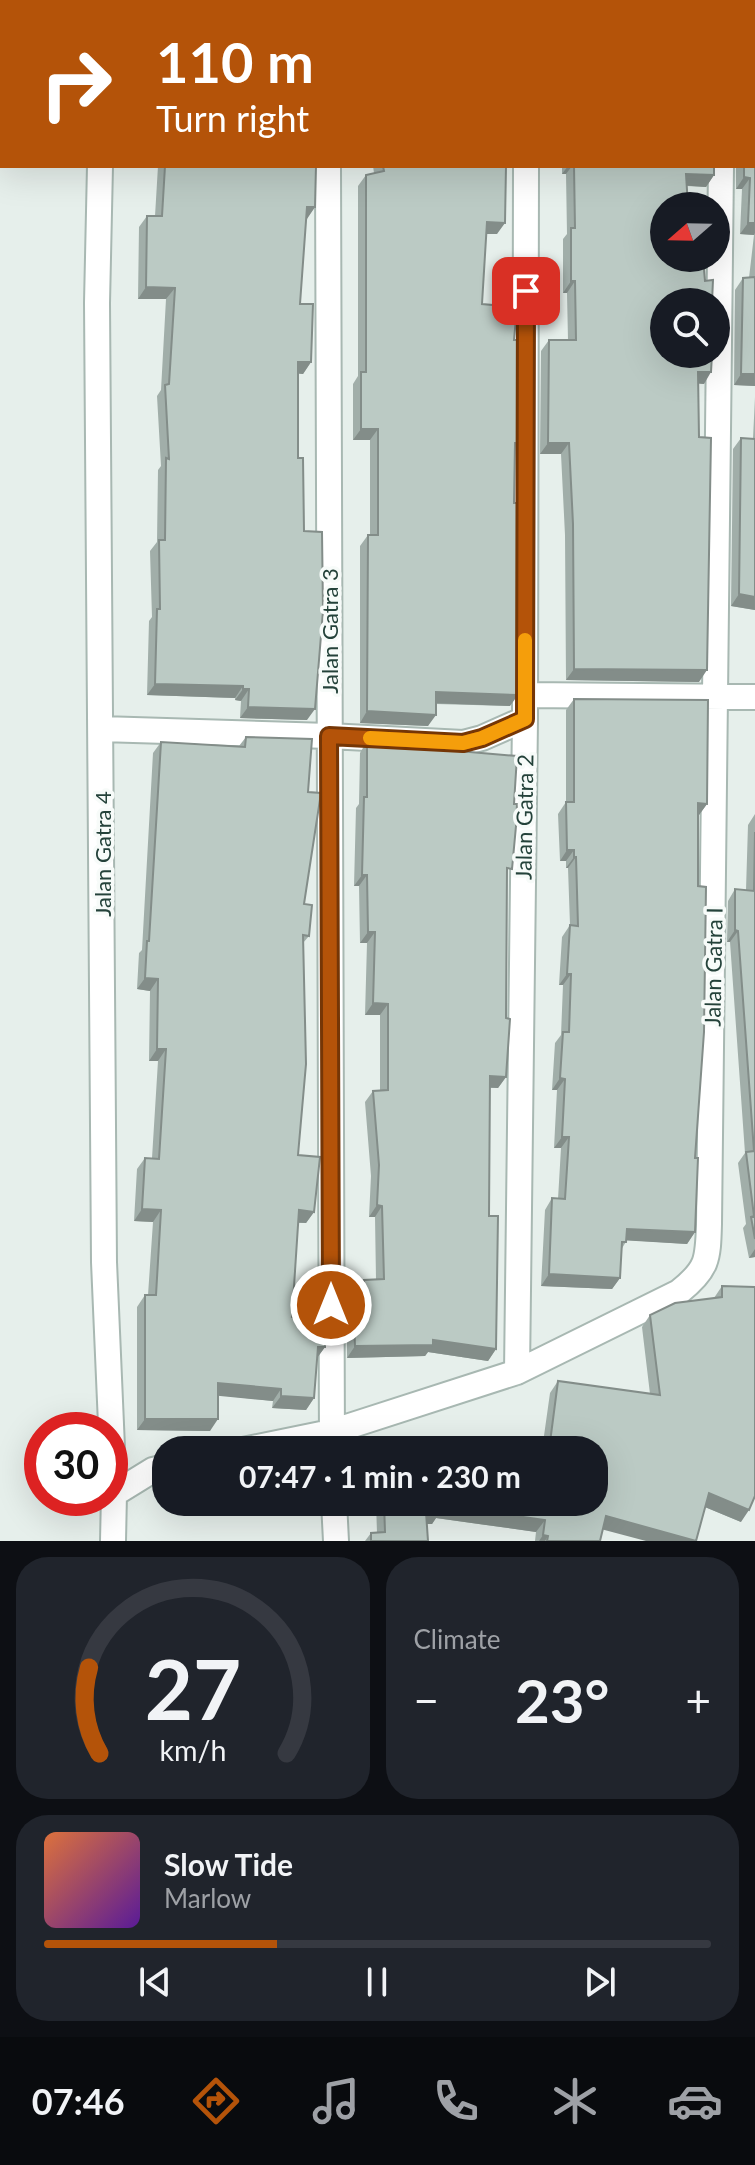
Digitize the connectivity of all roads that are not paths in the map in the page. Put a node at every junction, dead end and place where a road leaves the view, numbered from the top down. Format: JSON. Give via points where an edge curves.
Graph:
{"nodes":[{"id":1,"x":100,"y":168,"type":"edge"},
{"id":2,"x":328,"y":168,"type":"edge"},
{"id":3,"x":526,"y":168,"type":"edge"},
{"id":4,"x":721,"y":168,"type":"edge"},
{"id":5,"x":716,"y":697,"type":"junction"},
{"id":6,"x":755,"y":697,"type":"edge"},
{"id":7,"x":525,"y":707,"type":"junction"},
{"id":8,"x":101,"y":729,"type":"junction"},
{"id":9,"x":329,"y":736,"type":"junction"},
{"id":10,"x":517,"y":1372,"type":"junction"},
{"id":11,"x":110,"y":1412,"type":"edge"},
{"id":12,"x":331,"y":1436,"type":"edge"},
{"id":13,"x":344,"y":1436,"type":"edge"},
{"id":14,"x":152,"y":1471,"type":"edge"},
{"id":15,"x":128,"y":1485,"type":"edge"},
{"id":16,"x":114,"y":1516,"type":"edge"},
{"id":17,"x":335,"y":1516,"type":"edge"},
{"id":18,"x":113,"y":1541,"type":"edge"},
{"id":19,"x":336,"y":1541,"type":"edge"}],
"edges":[{"from":1,"to":8,"type":"street","name":"Jalan Gatra 4"},
{"from":2,"to":9,"type":"street","name":"Jalan Gatra 3"},
{"from":3,"to":7,"type":"street","name":"Jalan Gatra 2"},
{"from":4,"to":5,"type":"street","name":"Jalan Gatra I"},
{"from":5,"to":6,"type":"street"},
{"from":5,"to":7,"type":"street"},
{"from":5,"to":10,"type":"street","name":"Jalan Gatra I","via":[[709,1251],[696,1278],[679,1292]]},
{"from":7,"to":9,"type":"street","via":[[482,738],[463,743]]},
{"from":7,"to":10,"type":"street","name":"Jalan Gatra 2"},
{"from":8,"to":9,"type":"street"},
{"from":8,"to":11,"type":"street","name":"Jalan Gatra 4","via":[[104,1262]]},
{"from":9,"to":12,"type":"street","name":"Jalan Gatra 3"},
{"from":10,"to":13,"type":"street","name":"Jalan Gatra I"},
{"from":14,"to":15,"type":"street"},
{"from":16,"to":18,"type":"street","name":"Jalan Gatra 4"},
{"from":17,"to":19,"type":"street"}]}
